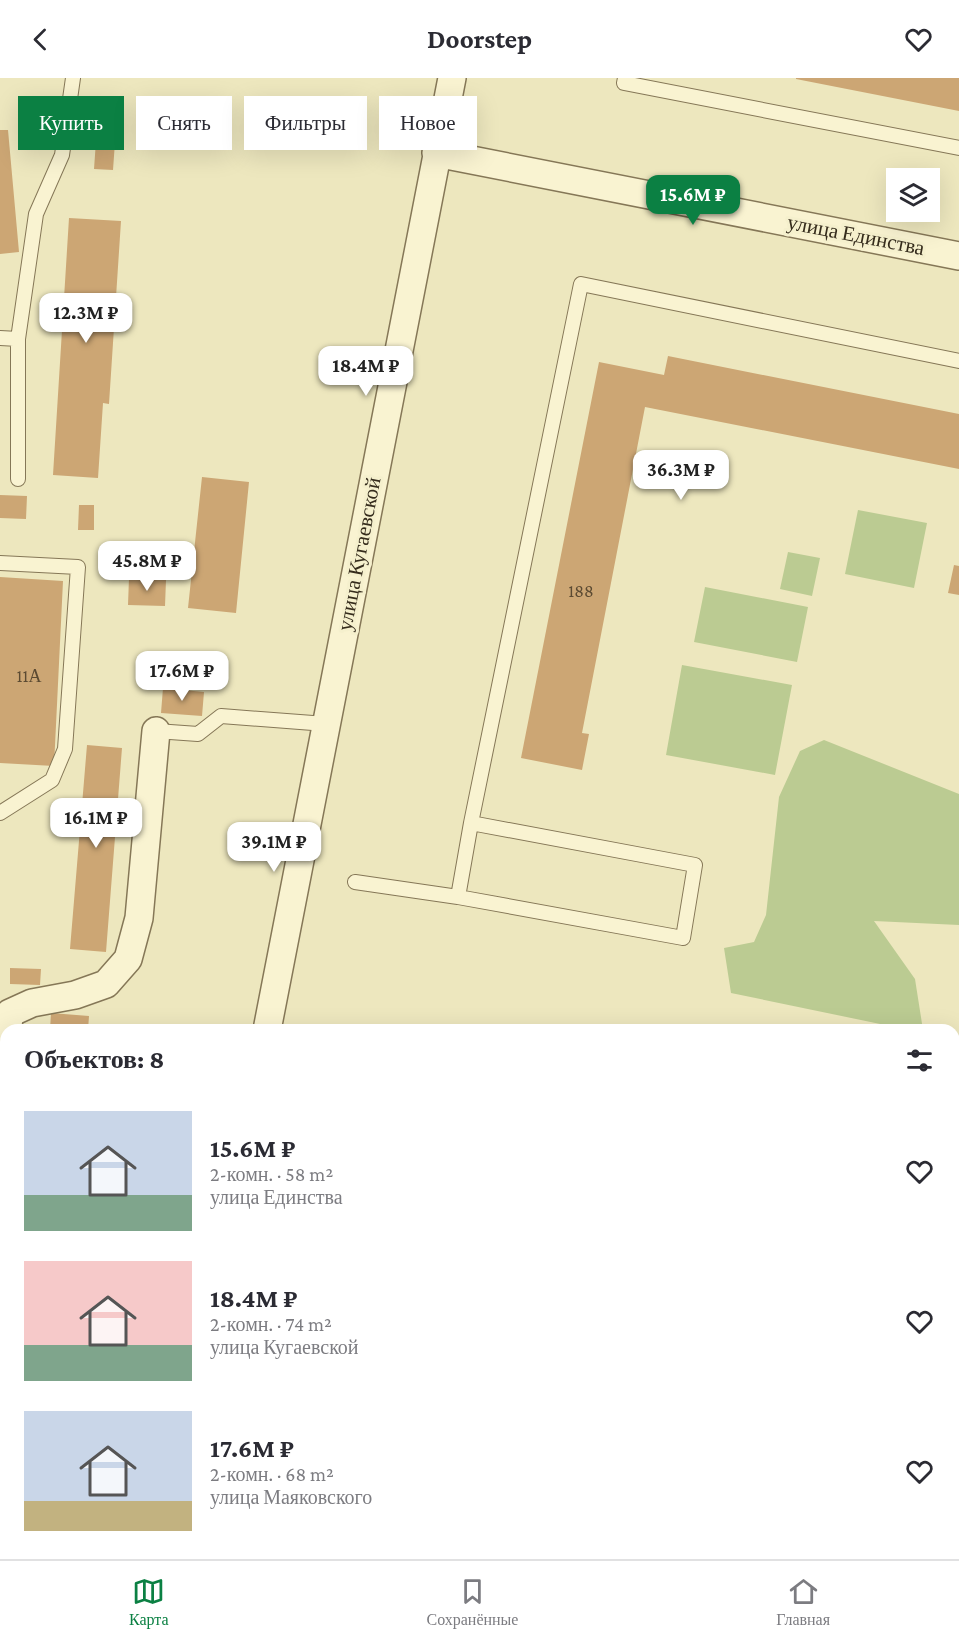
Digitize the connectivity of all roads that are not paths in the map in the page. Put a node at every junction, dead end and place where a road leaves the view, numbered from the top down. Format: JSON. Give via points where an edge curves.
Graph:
{"nodes":[{"id":1,"x":73,"y":78,"type":"edge"},
{"id":2,"x":452,"y":78,"type":"edge"},
{"id":3,"x":625,"y":78,"type":"edge"},
{"id":4,"x":959,"y":148,"type":"edge"},
{"id":5,"x":436,"y":153,"type":"junction"},
{"id":6,"x":959,"y":256,"type":"edge"},
{"id":7,"x":0,"y":338,"type":"edge"},
{"id":8,"x":18,"y":339,"type":"junction"},
{"id":9,"x":959,"y":361,"type":"edge"},
{"id":10,"x":18,"y":479,"type":"dead end"},
{"id":11,"x":0,"y":563,"type":"edge"},
{"id":12,"x":326,"y":724,"type":"junction"},
{"id":13,"x":156,"y":730,"type":"joint"},
{"id":14,"x":0,"y":813,"type":"edge"},
{"id":15,"x":471,"y":823,"type":"junction"},
{"id":16,"x":355,"y":882,"type":"dead end"},
{"id":17,"x":458,"y":897,"type":"junction"},
{"id":18,"x":8,"y":1024,"type":"edge"},
{"id":19,"x":268,"y":1024,"type":"edge"}],
"edges":[{"from":1,"to":8,"type":"lane","via":[[62,154],[36,214]]},
{"from":2,"to":5,"type":"street","name":"улица Кугаевской"},
{"from":3,"to":4,"type":"lane","via":[[624,82]]},
{"from":5,"to":6,"type":"street","name":"улица Единства"},
{"from":5,"to":12,"type":"street","name":"улица Кугаевской"},
{"from":7,"to":8,"type":"lane"},
{"from":8,"to":10,"type":"lane"},
{"from":9,"to":15,"type":"lane","via":[[581,284]]},
{"from":11,"to":14,"type":"lane","via":[[78,567],[65,749],[52,780]]},
{"from":12,"to":13,"type":"lane","via":[[221,716],[198,734]]},
{"from":12,"to":19,"type":"street","name":"улица Кугаевской"},
{"from":13,"to":18,"type":"street","via":[[139,918],[128,959],[106,984],[32,1004],[10,1013]]},
{"from":15,"to":17,"type":"lane"},
{"from":15,"to":17,"type":"lane","via":[[695,865],[683,938]]},
{"from":16,"to":17,"type":"lane"}]}
